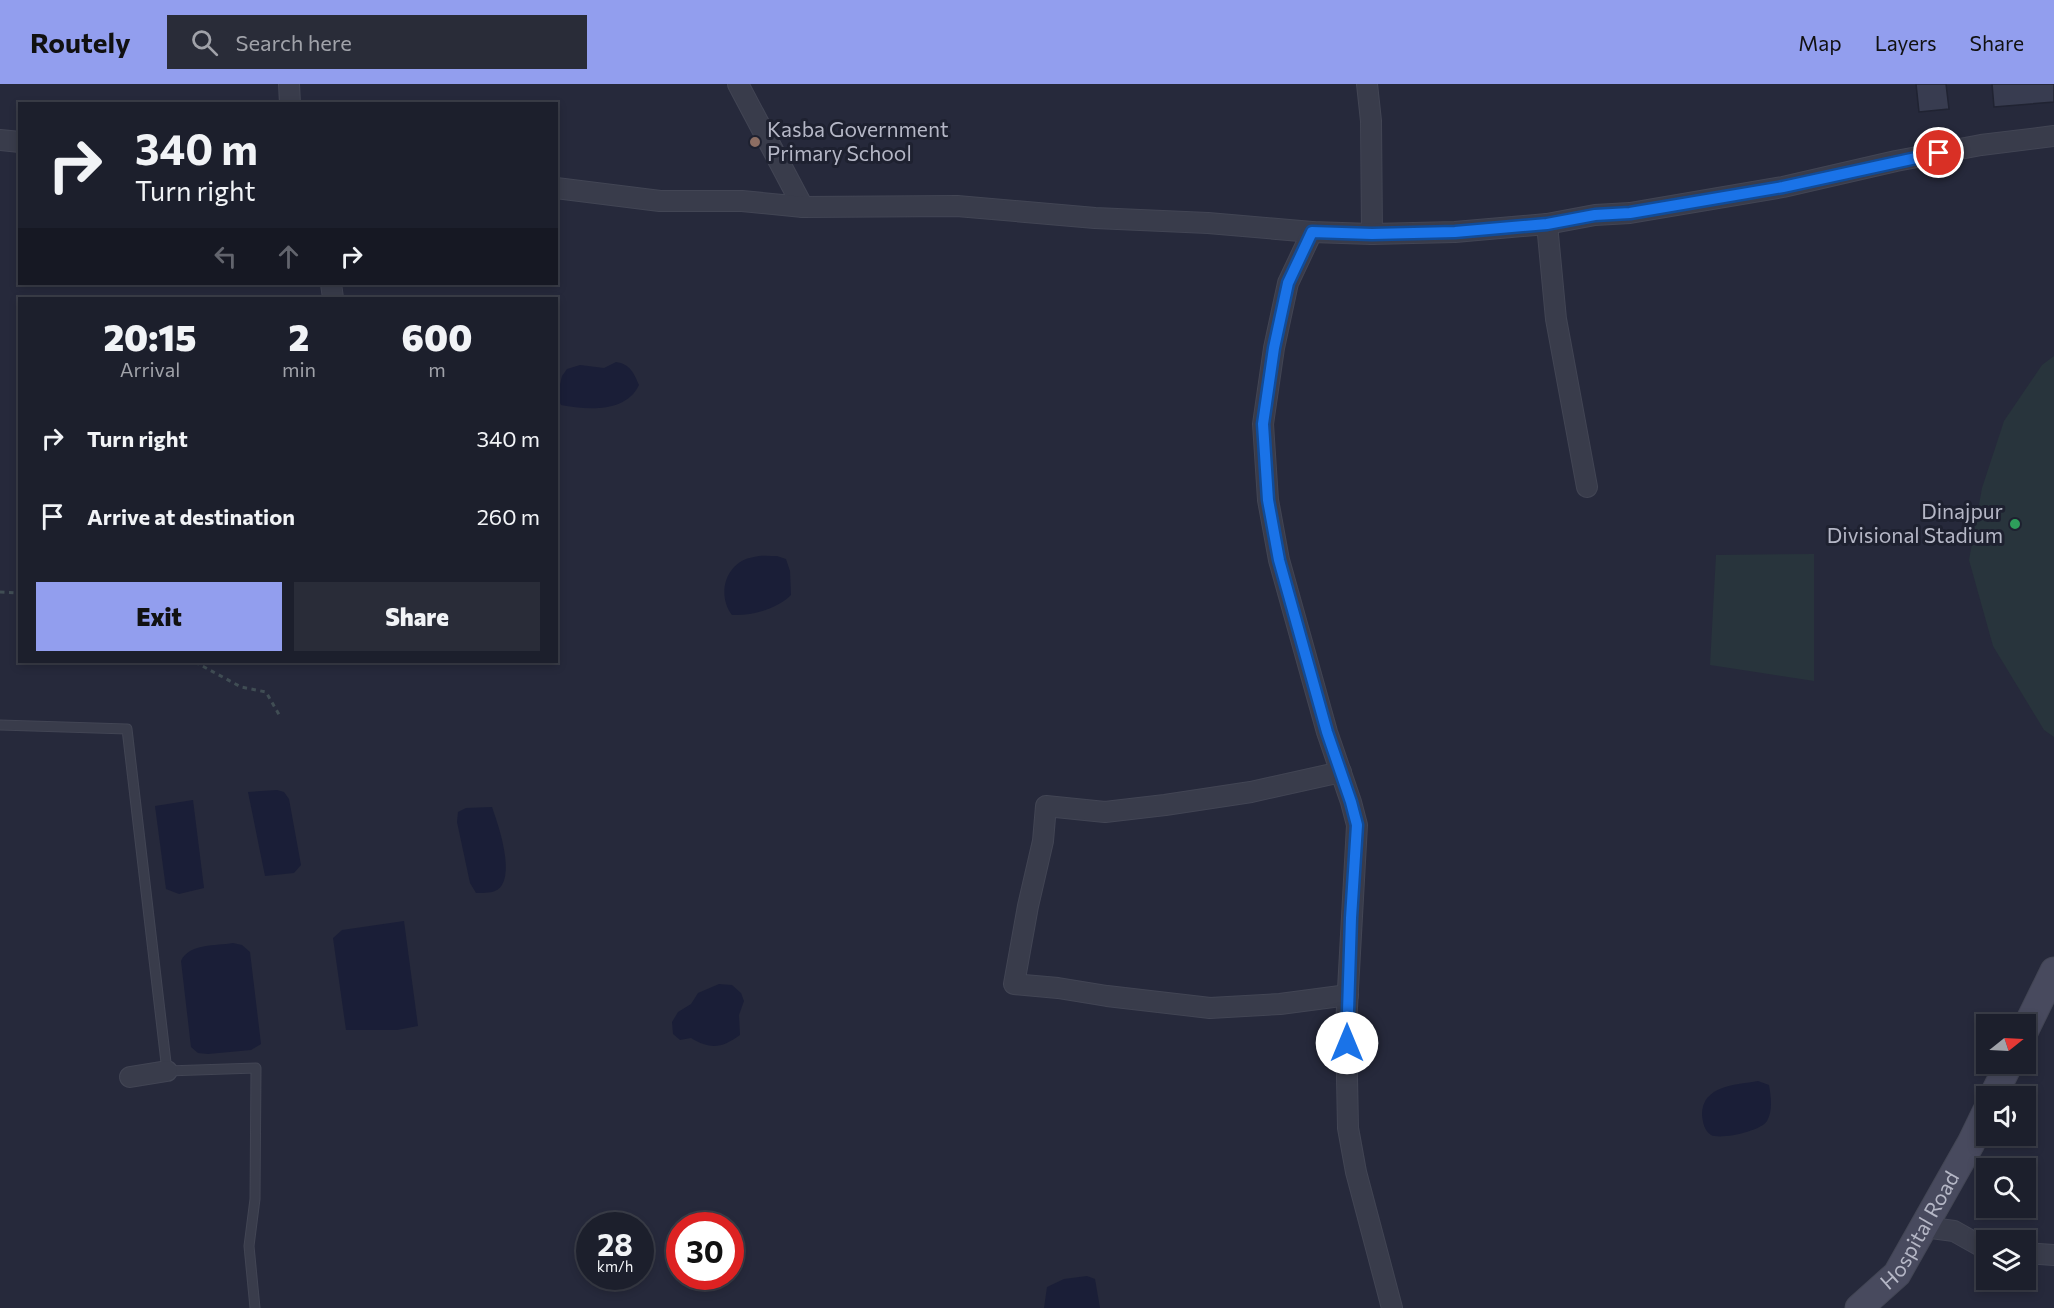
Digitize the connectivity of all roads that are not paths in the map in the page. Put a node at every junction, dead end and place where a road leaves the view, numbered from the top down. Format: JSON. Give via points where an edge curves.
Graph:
{"nodes":[{"id":1,"x":289,"y":84,"type":"edge"},
{"id":2,"x":738,"y":84,"type":"edge"},
{"id":3,"x":1367,"y":84,"type":"edge"},
{"id":4,"x":290,"y":102,"type":"edge"},
{"id":5,"x":2054,"y":136,"type":"edge"},
{"id":6,"x":0,"y":140,"type":"edge"},
{"id":7,"x":18,"y":142,"type":"edge"},
{"id":8,"x":558,"y":188,"type":"edge"},
{"id":9,"x":804,"y":207,"type":"junction"},
{"id":10,"x":1547,"y":224,"type":"junction"},
{"id":11,"x":1312,"y":232,"type":"junction"},
{"id":12,"x":1372,"y":234,"type":"junction"},
{"id":13,"x":1587,"y":487,"type":"dead end"},
{"id":14,"x":0,"y":724,"type":"edge"},
{"id":15,"x":1341,"y":772,"type":"junction"},
{"id":16,"x":2054,"y":971,"type":"edge"},
{"id":17,"x":1348,"y":995,"type":"junction"},
{"id":18,"x":2033,"y":1014,"type":"edge"},
{"id":19,"x":167,"y":1071,"type":"junction"},
{"id":20,"x":130,"y":1077,"type":"dead end"},
{"id":21,"x":1976,"y":1133,"type":"edge"},
{"id":22,"x":1924,"y":1227,"type":"junction"},
{"id":23,"x":1976,"y":1243,"type":"edge"},
{"id":24,"x":2036,"y":1254,"type":"edge"},
{"id":25,"x":2054,"y":1256,"type":"edge"},
{"id":26,"x":255,"y":1308,"type":"edge"},
{"id":27,"x":1392,"y":1308,"type":"edge"},
{"id":28,"x":1859,"y":1308,"type":"edge"}],
"edges":[{"from":1,"to":4,"type":"street"},
{"from":2,"to":9,"type":"street"},
{"from":3,"to":12,"type":"street"},
{"from":5,"to":10,"type":"street","via":[[1981,145],[1772,189]]},
{"from":6,"to":7,"type":"street"},
{"from":8,"to":9,"type":"street","via":[[660,201],[742,201]]},
{"from":9,"to":11,"type":"street","via":[[957,206]]},
{"from":10,"to":12,"type":"street"},
{"from":10,"to":13,"type":"street","via":[[1556,319]]},
{"from":11,"to":12,"type":"street"},
{"from":11,"to":15,"type":"street","via":[[1288,283],[1263,424],[1268,500],[1279,560]]},
{"from":14,"to":19,"type":"lane","via":[[127,729]]},
{"from":15,"to":17,"type":"street","via":[[1357,825]]},
{"from":15,"to":17,"type":"street","via":[[1166,806],[1105,812],[1046,806],[1043,841],[1014,984],[1210,1008]]},
{"from":16,"to":18,"type":"main road"},
{"from":17,"to":27,"type":"street","via":[[1348,1128]]},
{"from":19,"to":20,"type":"street"},
{"from":19,"to":26,"type":"lane","via":[[256,1068],[255,1199],[249,1246]]},
{"from":21,"to":22,"type":"main road","name":"Hospital Road"},
{"from":22,"to":23,"type":"street","via":[[1954,1231]]},
{"from":22,"to":28,"type":"main road","name":"Hospital Road","via":[[1897,1274]]},
{"from":24,"to":25,"type":"street"}]}
